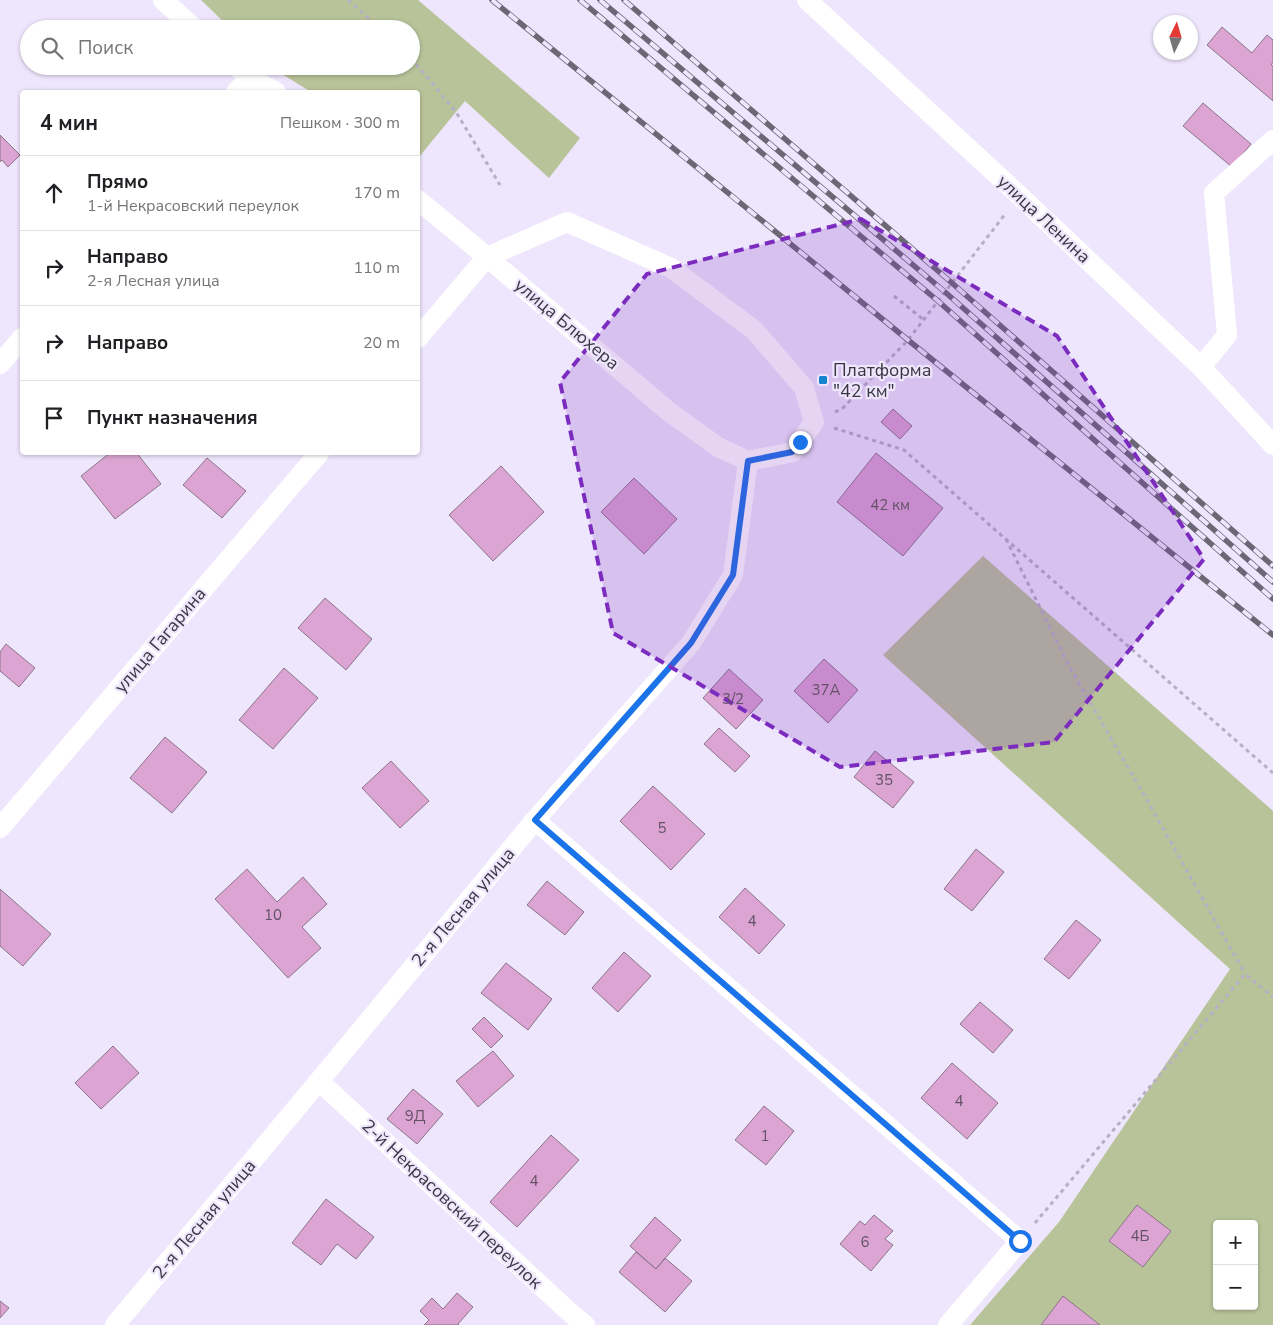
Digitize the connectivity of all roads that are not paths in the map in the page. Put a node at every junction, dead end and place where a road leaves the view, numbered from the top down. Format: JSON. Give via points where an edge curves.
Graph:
{"nodes":[{"id":1,"x":163,"y":0,"type":"edge"},
{"id":2,"x":807,"y":0,"type":"edge"},
{"id":3,"x":185,"y":20,"type":"edge"},
{"id":4,"x":240,"y":79,"type":"edge"},
{"id":5,"x":270,"y":90,"type":"edge"},
{"id":6,"x":1273,"y":140,"type":"edge"},
{"id":7,"x":420,"y":202,"type":"edge"},
{"id":8,"x":487,"y":257,"type":"junction"},
{"id":9,"x":420,"y":336,"type":"edge"},
{"id":10,"x":20,"y":340,"type":"edge"},
{"id":11,"x":0,"y":364,"type":"edge"},
{"id":12,"x":1201,"y":368,"type":"junction"},
{"id":13,"x":1273,"y":445,"type":"edge"},
{"id":14,"x":317,"y":455,"type":"edge"},
{"id":15,"x":748,"y":461,"type":"junction"},
{"id":16,"x":535,"y":820,"type":"junction"},
{"id":17,"x":0,"y":828,"type":"edge"},
{"id":18,"x":319,"y":1081,"type":"junction"},
{"id":19,"x":115,"y":1325,"type":"edge"},
{"id":20,"x":585,"y":1325,"type":"edge"},
{"id":21,"x":948,"y":1325,"type":"edge"}],
"edges":[{"from":1,"to":3,"type":"street"},
{"from":2,"to":12,"type":"street","name":"улица Ленина"},
{"from":4,"to":5,"type":"street"},
{"from":6,"to":12,"type":"street","via":[[1214,193],[1227,335]]},
{"from":7,"to":8,"type":"street","name":"улица Блюхера"},
{"from":8,"to":9,"type":"street"},
{"from":8,"to":15,"type":"street","name":"улица Блюхера","via":[[668,411],[718,447]]},
{"from":8,"to":15,"type":"street","via":[[566,222],[671,268],[754,330],[804,388],[814,422],[792,452]]},
{"from":10,"to":11,"type":"street"},
{"from":12,"to":13,"type":"street","name":"улица Ленина"},
{"from":14,"to":17,"type":"street","name":"улица Гагарина"},
{"from":15,"to":16,"type":"street","name":"2-я Лесная улица","via":[[733,575],[691,643]]},
{"from":16,"to":18,"type":"street","name":"2-я Лесная улица"},
{"from":16,"to":21,"type":"street","via":[[1020,1241]]},
{"from":18,"to":19,"type":"street","name":"2-я Лесная улица"},
{"from":18,"to":20,"type":"street","name":"2-й Некрасовский переулок"}]}
